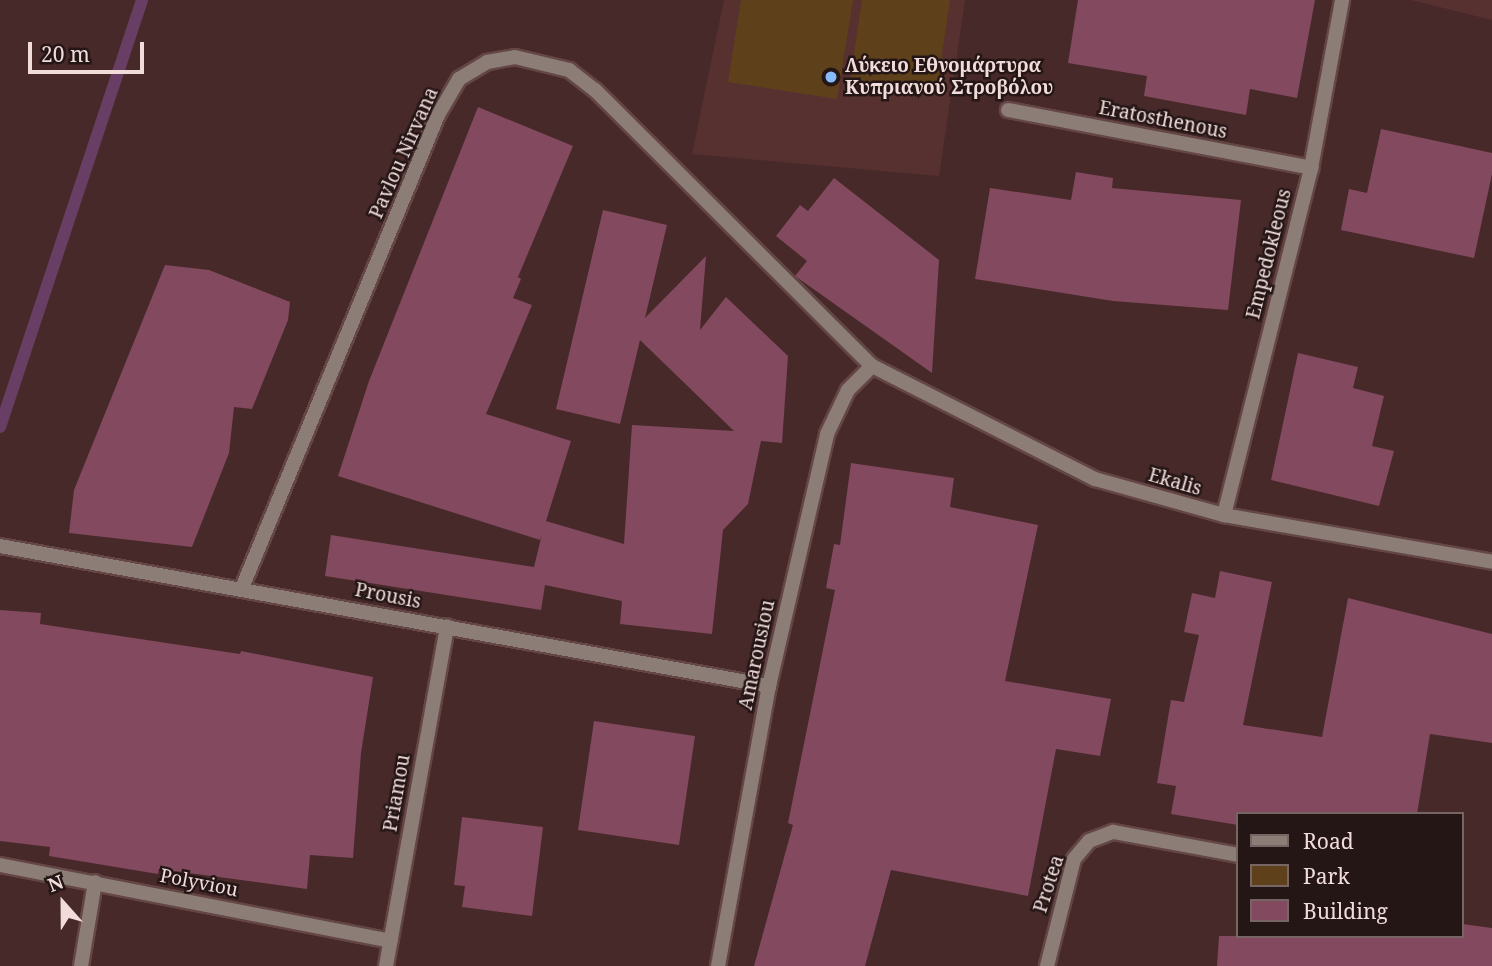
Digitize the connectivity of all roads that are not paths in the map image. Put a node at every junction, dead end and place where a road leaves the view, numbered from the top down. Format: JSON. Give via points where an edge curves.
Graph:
{"nodes":[{"id":1,"x":1342,"y":0,"type":"edge"},
{"id":2,"x":1008,"y":110,"type":"dead end"},
{"id":3,"x":1311,"y":168,"type":"junction"},
{"id":4,"x":872,"y":366,"type":"junction"},
{"id":5,"x":1224,"y":515,"type":"junction"},
{"id":6,"x":0,"y":546,"type":"edge"},
{"id":7,"x":1492,"y":562,"type":"edge"},
{"id":8,"x":242,"y":588,"type":"junction"},
{"id":9,"x":446,"y":626,"type":"junction"},
{"id":10,"x":769,"y":686,"type":"junction"},
{"id":11,"x":1236,"y":855,"type":"edge"},
{"id":12,"x":0,"y":865,"type":"edge"},
{"id":13,"x":95,"y":882,"type":"junction"},
{"id":14,"x":391,"y":941,"type":"junction"},
{"id":15,"x":81,"y":966,"type":"edge"},
{"id":16,"x":386,"y":966,"type":"edge"},
{"id":17,"x":718,"y":966,"type":"edge"},
{"id":18,"x":1047,"y":966,"type":"edge"}],
"edges":[{"from":1,"to":3,"type":"street","name":"Empedokleous"},
{"from":2,"to":3,"type":"street","name":"Eratosthenous"},
{"from":3,"to":5,"type":"street","name":"Empedokleous"},
{"from":4,"to":5,"type":"street","name":"Ekalis","via":[[1096,479]]},
{"from":4,"to":8,"type":"street","name":"Pavlou Nirvana","via":[[595,90],[569,71],[533,58],[487,62],[459,79],[438,115]]},
{"from":4,"to":10,"type":"street","name":"Amarousiou","via":[[848,390],[827,434]]},
{"from":5,"to":7,"type":"street","name":"Ekalis"},
{"from":6,"to":8,"type":"street","name":"Prousis"},
{"from":8,"to":9,"type":"street","name":"Prousis"},
{"from":9,"to":10,"type":"street","name":"Prousis"},
{"from":9,"to":14,"type":"street","name":"Priamou"},
{"from":10,"to":17,"type":"street","name":"Amarousiou"},
{"from":11,"to":18,"type":"street","name":"Protea","via":[[1113,832],[1089,841],[1074,859]]},
{"from":12,"to":13,"type":"street","name":"Polyviou"},
{"from":13,"to":14,"type":"street","name":"Polyviou"},
{"from":13,"to":15,"type":"street"},
{"from":14,"to":16,"type":"street","name":"Priamou"}]}
